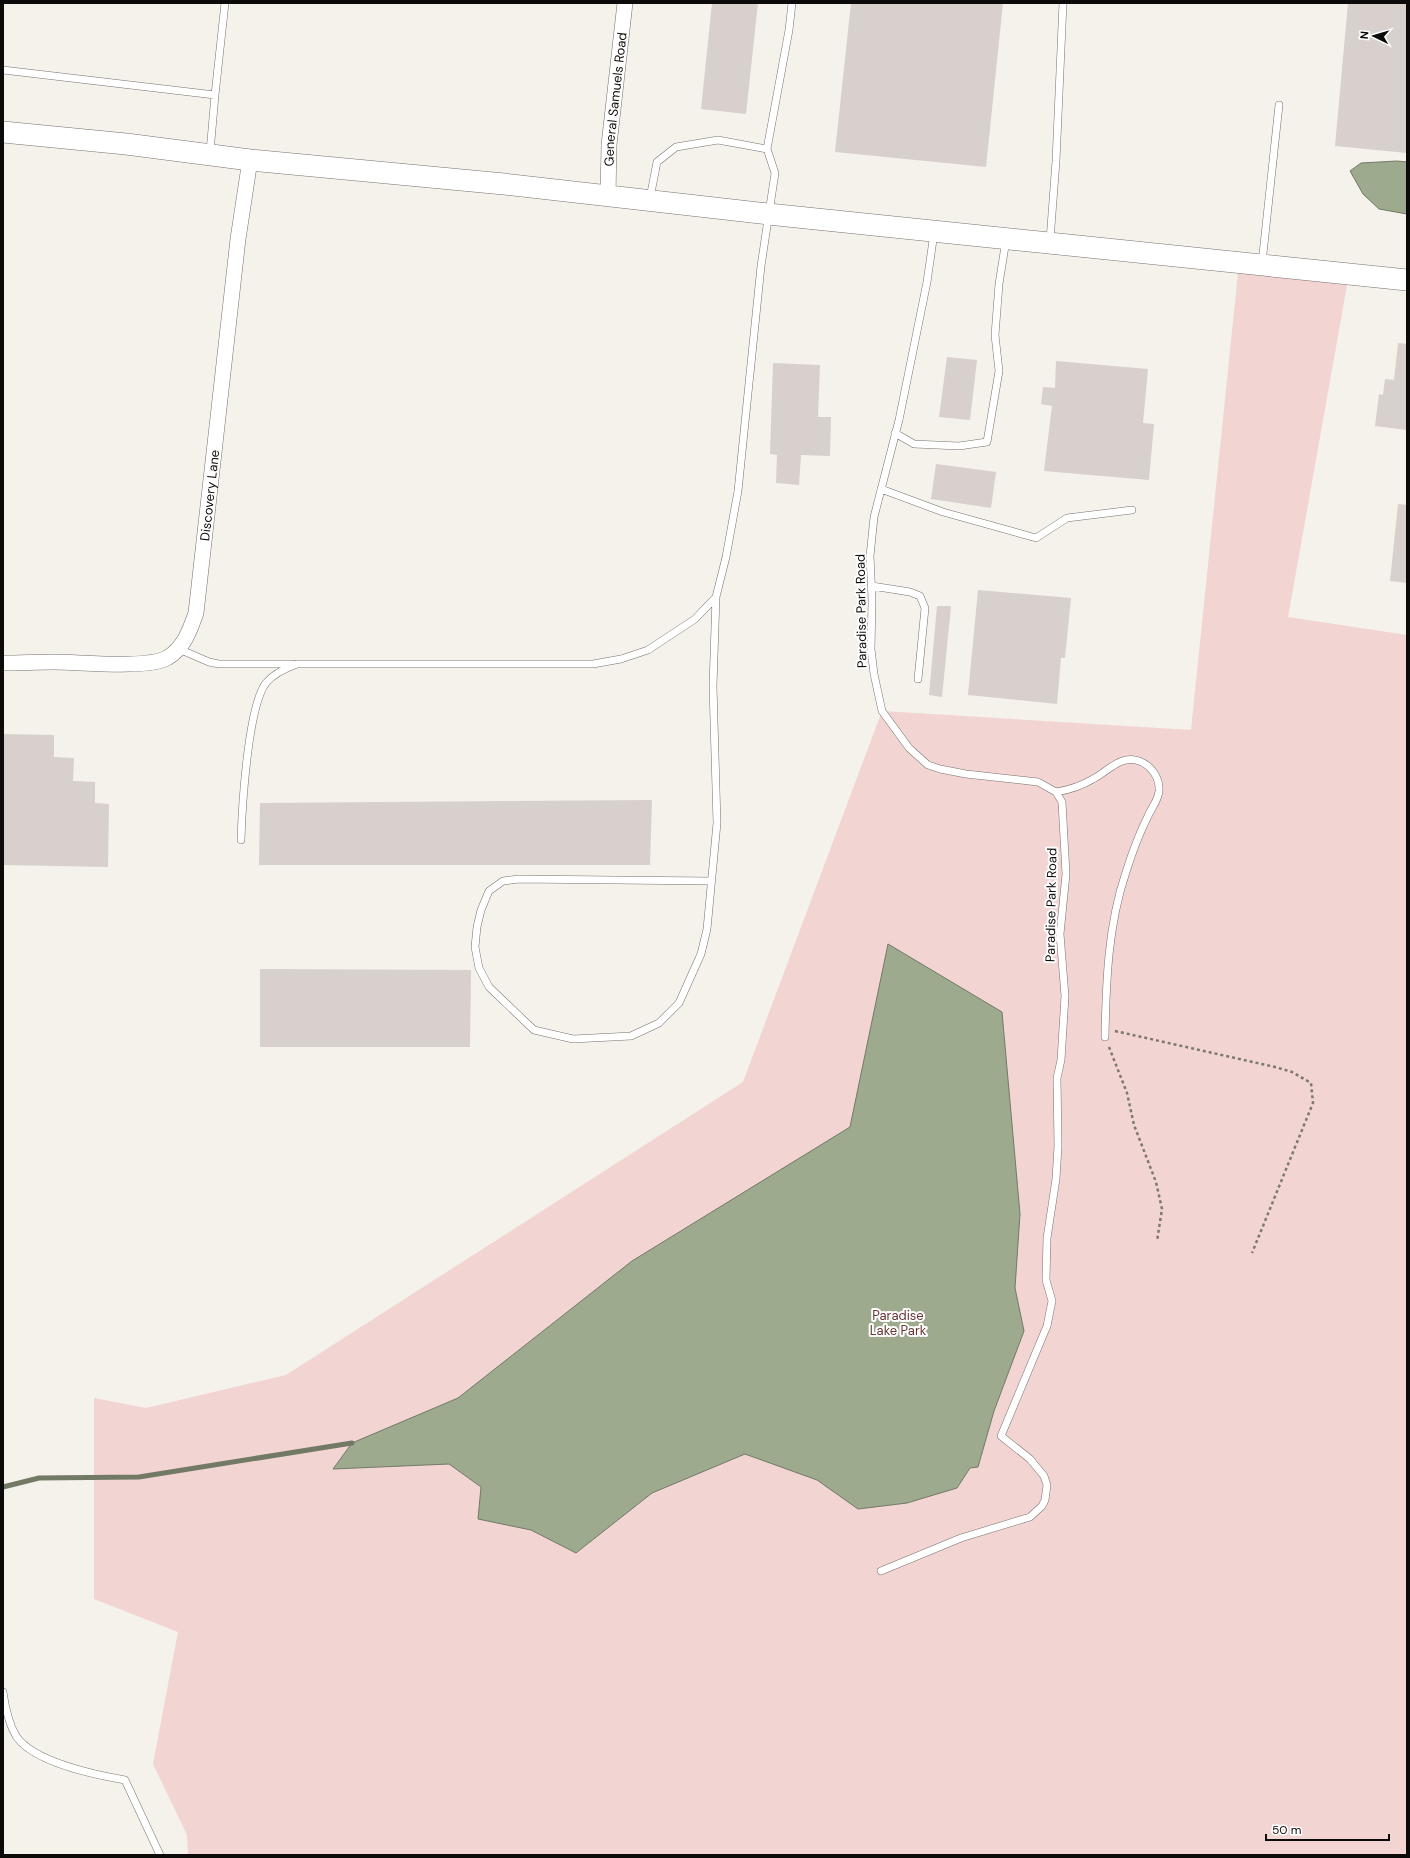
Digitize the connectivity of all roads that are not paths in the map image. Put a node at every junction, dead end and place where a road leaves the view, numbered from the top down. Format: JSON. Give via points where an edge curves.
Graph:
{"nodes":[{"id":1,"x":225,"y":3,"type":"edge"},
{"id":2,"x":625,"y":3,"type":"edge"},
{"id":3,"x":792,"y":3,"type":"edge"},
{"id":4,"x":1063,"y":3,"type":"edge"},
{"id":5,"x":3,"y":70,"type":"edge"},
{"id":6,"x":215,"y":95,"type":"junction"},
{"id":7,"x":1279,"y":105,"type":"dead end"},
{"id":8,"x":3,"y":132,"type":"edge"},
{"id":9,"x":767,"y":149,"type":"junction"},
{"id":10,"x":210,"y":154,"type":"junction"},
{"id":11,"x":250,"y":160,"type":"junction"},
{"id":12,"x":608,"y":195,"type":"junction"},
{"id":13,"x":650,"y":200,"type":"junction"},
{"id":14,"x":768,"y":214,"type":"junction"},
{"id":15,"x":934,"y":230,"type":"junction"},
{"id":16,"x":1006,"y":238,"type":"junction"},
{"id":17,"x":1049,"y":243,"type":"junction"},
{"id":18,"x":1262,"y":265,"type":"junction"},
{"id":19,"x":1407,"y":280,"type":"edge"},
{"id":20,"x":896,"y":433,"type":"junction"},
{"id":21,"x":881,"y":489,"type":"junction"},
{"id":22,"x":1132,"y":510,"type":"dead end"},
{"id":23,"x":872,"y":586,"type":"junction"},
{"id":24,"x":716,"y":597,"type":"junction"},
{"id":25,"x":179,"y":649,"type":"junction"},
{"id":26,"x":3,"y":663,"type":"edge"},
{"id":27,"x":297,"y":664,"type":"junction"},
{"id":28,"x":918,"y":679,"type":"dead end"},
{"id":29,"x":1056,"y":792,"type":"junction"},
{"id":30,"x":241,"y":840,"type":"dead end"},
{"id":31,"x":711,"y":881,"type":"junction"},
{"id":32,"x":1105,"y":1037,"type":"road end"},
{"id":33,"x":881,"y":1571,"type":"dead end"},
{"id":34,"x":3,"y":1692,"type":"edge"},
{"id":35,"x":160,"y":1855,"type":"edge"}],
"edges":[{"from":1,"to":6,"type":"lane"},
{"from":2,"to":12,"type":"street","name":"General Samuels Road","via":[[609,146]]},
{"from":3,"to":9,"type":"lane"},
{"from":4,"to":17,"type":"lane","via":[[1056,161]]},
{"from":5,"to":6,"type":"lane"},
{"from":6,"to":10,"type":"lane"},
{"from":7,"to":18,"type":"lane"},
{"from":8,"to":10,"type":"street"},
{"from":9,"to":13,"type":"lane","via":[[718,140],[676,148],[656,162]]},
{"from":9,"to":14,"type":"lane","via":[[775,173]]},
{"from":10,"to":11,"type":"street"},
{"from":11,"to":12,"type":"street"},
{"from":11,"to":25,"type":"street","name":"Discovery Lane","via":[[238,239],[196,613]]},
{"from":12,"to":13,"type":"street"},
{"from":13,"to":14,"type":"street"},
{"from":14,"to":15,"type":"street"},
{"from":14,"to":24,"type":"lane","via":[[738,491]]},
{"from":15,"to":16,"type":"street"},
{"from":15,"to":20,"type":"lane","name":"Paradise Park Road","via":[[927,282]]},
{"from":16,"to":17,"type":"street"},
{"from":16,"to":20,"type":"lane","via":[[996,328],[999,371],[987,442],[959,446],[914,444]]},
{"from":17,"to":18,"type":"street"},
{"from":18,"to":19,"type":"street"},
{"from":20,"to":21,"type":"lane","name":"Paradise Park Road"},
{"from":21,"to":22,"type":"lane","via":[[943,512],[1036,538],[1067,518]]},
{"from":21,"to":23,"type":"lane","name":"Paradise Park Road","via":[[874,517],[870,556]]},
{"from":23,"to":28,"type":"lane","via":[[920,596],[925,608]]},
{"from":23,"to":29,"type":"lane","name":"Paradise Park Road","via":[[871,649],[882,711],[909,748],[928,765],[940,769],[1038,782]]},
{"from":24,"to":27,"type":"lane","via":[[695,619],[648,650],[621,659],[593,664]]},
{"from":24,"to":31,"type":"lane","via":[[713,686],[717,823]]},
{"from":25,"to":26,"type":"street","name":"Discovery Lane","via":[[167,658],[142,664]]},
{"from":25,"to":27,"type":"lane","via":[[219,664]]},
{"from":27,"to":30,"type":"lane","via":[[272,677],[265,684],[259,699],[252,722]]},
{"from":29,"to":32,"type":"lane","via":[[1084,784],[1127,759],[1150,766],[1158,781],[1158,798],[1148,816],[1126,872],[1115,910],[1108,956]]},
{"from":29,"to":33,"type":"lane","name":"Paradise Park Road","via":[[1062,802],[1066,874],[1060,934],[1065,996],[1057,1078],[1058,1146],[1047,1238],[1046,1280],[1052,1301],[1047,1326],[1001,1436],[1030,1459],[1044,1476],[1047,1485],[1045,1500],[1030,1517],[961,1538]]},
{"from":31,"to":31,"type":"lane","via":[[707,929],[701,954],[679,1003],[659,1023],[631,1036],[573,1039],[534,1030],[489,987],[479,968],[475,947],[481,910],[489,891],[503,881]]},
{"from":34,"to":35,"type":"lane","via":[[16,1736],[36,1754],[92,1774],[125,1780]]}]}
